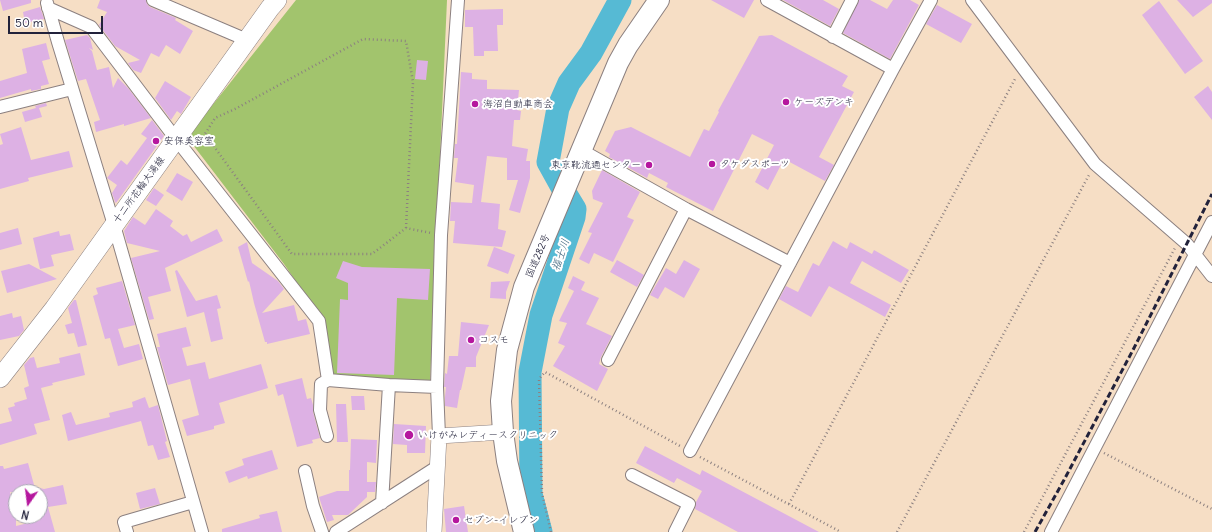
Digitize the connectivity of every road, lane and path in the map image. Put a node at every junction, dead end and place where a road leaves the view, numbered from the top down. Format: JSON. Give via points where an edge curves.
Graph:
{"nodes":[{"id":1,"x":152,"y":0,"type":"edge"},
{"id":2,"x":277,"y":0,"type":"edge"},
{"id":3,"x":458,"y":0,"type":"edge"},
{"id":4,"x":659,"y":0,"type":"edge"},
{"id":5,"x":767,"y":0,"type":"edge"},
{"id":6,"x":852,"y":0,"type":"edge"},
{"id":7,"x":931,"y":0,"type":"edge"},
{"id":8,"x":972,"y":0,"type":"edge"},
{"id":9,"x":48,"y":4,"type":"edge"},
{"id":10,"x":833,"y":37,"type":"junction"},
{"id":11,"x":247,"y":40,"type":"junction"},
{"id":12,"x":1022,"y":66,"type":"junction"},
{"id":13,"x":893,"y":69,"type":"junction"},
{"id":14,"x":72,"y":89,"type":"junction"},
{"id":15,"x":0,"y":107,"type":"edge"},
{"id":16,"x":176,"y":139,"type":"junction"},
{"id":17,"x":581,"y":150,"type":"junction"},
{"id":18,"x":1095,"y":164,"type":"junction"},
{"id":19,"x":686,"y":209,"type":"junction"},
{"id":20,"x":1212,"y":222,"type":"edge"},
{"id":21,"x":114,"y":225,"type":"junction"},
{"id":22,"x":406,"y":228,"type":"junction"},
{"id":23,"x":441,"y":235,"type":"junction"},
{"id":24,"x":1180,"y":238,"type":"junction"},
{"id":25,"x":1195,"y":254,"type":"junction"},
{"id":26,"x":790,"y":263,"type":"junction"},
{"id":27,"x":1212,"y":276,"type":"edge"},
{"id":28,"x":608,"y":360,"type":"dead end"},
{"id":29,"x":0,"y":378,"type":"edge"},
{"id":30,"x":328,"y":380,"type":"junction"},
{"id":31,"x":390,"y":385,"type":"junction"},
{"id":32,"x":437,"y":387,"type":"junction"},
{"id":33,"x":504,"y":432,"type":"junction"},
{"id":34,"x":327,"y":436,"type":"dead end"},
{"id":35,"x":439,"y":436,"type":"junction"},
{"id":36,"x":1095,"y":448,"type":"junction"},
{"id":37,"x":690,"y":451,"type":"junction"},
{"id":38,"x":437,"y":467,"type":"junction"},
{"id":39,"x":305,"y":471,"type":"dead end"},
{"id":40,"x":632,"y":475,"type":"dead end"},
{"id":41,"x":193,"y":502,"type":"junction"},
{"id":42,"x":382,"y":503,"type":"junction"},
{"id":43,"x":789,"y":504,"type":"junction"},
{"id":44,"x":1212,"y":509,"type":"edge"},
{"id":45,"x":127,"y":532,"type":"edge"},
{"id":46,"x":202,"y":532,"type":"edge"},
{"id":47,"x":322,"y":532,"type":"edge"},
{"id":48,"x":336,"y":532,"type":"edge"},
{"id":49,"x":434,"y":532,"type":"edge"},
{"id":50,"x":524,"y":532,"type":"edge"},
{"id":51,"x":550,"y":532,"type":"edge"},
{"id":52,"x":675,"y":532,"type":"edge"},
{"id":53,"x":841,"y":532,"type":"edge"},
{"id":54,"x":897,"y":532,"type":"edge"},
{"id":55,"x":1024,"y":532,"type":"edge"},
{"id":56,"x":1050,"y":532,"type":"edge"}],
"edges":[{"from":1,"to":11,"type":"street"},
{"from":2,"to":11,"type":"main road","name":"十二所花輪大湯線"},
{"from":3,"to":23,"type":"street"},
{"from":4,"to":17,"type":"highway","name":"国道282号","via":[[621,57]]},
{"from":5,"to":10,"type":"street"},
{"from":6,"to":10,"type":"street"},
{"from":7,"to":13,"type":"street"},
{"from":8,"to":12,"type":"street"},
{"from":9,"to":14,"type":"street"},
{"from":9,"to":16,"type":"street","via":[[91,27]]},
{"from":10,"to":13,"type":"street"},
{"from":11,"to":16,"type":"main road","name":"十二所花輪大湯線"},
{"from":12,"to":18,"type":"street"},
{"from":12,"to":43,"type":"path"},
{"from":13,"to":26,"type":"street"},
{"from":14,"to":15,"type":"street"},
{"from":14,"to":21,"type":"street"},
{"from":16,"to":21,"type":"main road","name":"十二所花輪大湯線"},
{"from":16,"to":30,"type":"street","via":[[319,321]]},
{"from":17,"to":19,"type":"street"},
{"from":17,"to":33,"type":"highway","name":"国道282号","via":[[524,287],[507,350],[502,401]]},
{"from":18,"to":24,"type":"street"},
{"from":18,"to":54,"type":"path"},
{"from":19,"to":26,"type":"street"},
{"from":19,"to":28,"type":"street"},
{"from":20,"to":25,"type":"street"},
{"from":21,"to":29,"type":"main road","name":"十二所花輪大湯線","via":[[54,309]]},
{"from":21,"to":41,"type":"street"},
{"from":22,"to":22,"type":"path","via":[[372,254],[292,254],[205,134],[214,118],[363,39],[406,41],[413,82]]},
{"from":22,"to":23,"type":"path"},
{"from":23,"to":32,"type":"street"},
{"from":24,"to":25,"type":"street"},
{"from":24,"to":55,"type":"path"},
{"from":25,"to":27,"type":"street"},
{"from":25,"to":36,"type":"street"},
{"from":26,"to":37,"type":"street"},
{"from":30,"to":31,"type":"street"},
{"from":30,"to":34,"type":"street","via":[[321,384],[320,410]]},
{"from":31,"to":32,"type":"street"},
{"from":31,"to":42,"type":"street"},
{"from":32,"to":35,"type":"street"},
{"from":33,"to":35,"type":"street"},
{"from":33,"to":50,"type":"highway","name":"国道282号","via":[[507,461]]},
{"from":35,"to":38,"type":"street"},
{"from":36,"to":44,"type":"path"},
{"from":36,"to":56,"type":"street"},
{"from":37,"to":43,"type":"path"},
{"from":37,"to":51,"type":"path","via":[[545,372],[539,379],[542,493]]},
{"from":38,"to":42,"type":"street"},
{"from":38,"to":49,"type":"street"},
{"from":39,"to":47,"type":"street"},
{"from":40,"to":52,"type":"street","via":[[689,504]]},
{"from":41,"to":45,"type":"street","via":[[124,522]]},
{"from":41,"to":46,"type":"street"},
{"from":42,"to":48,"type":"street"},
{"from":43,"to":53,"type":"path"}]}
